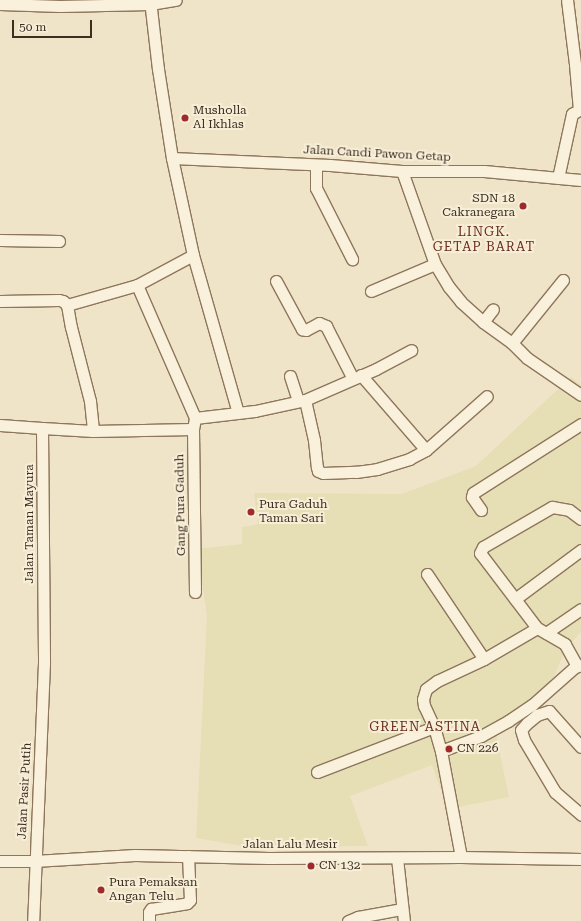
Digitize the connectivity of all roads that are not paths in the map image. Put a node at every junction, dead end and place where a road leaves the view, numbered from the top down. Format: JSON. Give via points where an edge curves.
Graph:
{"nodes":[{"id":1,"x":176,"y":0,"type":"edge"},
{"id":2,"x":567,"y":0,"type":"edge"},
{"id":3,"x":150,"y":2,"type":"edge"},
{"id":4,"x":60,"y":3,"type":"edge"},
{"id":5,"x":0,"y":4,"type":"edge"},
{"id":6,"x":172,"y":158,"type":"junction"},
{"id":7,"x":316,"y":165,"type":"junction"},
{"id":8,"x":402,"y":171,"type":"junction"},
{"id":9,"x":558,"y":178,"type":"junction"},
{"id":10,"x":581,"y":180,"type":"edge"},
{"id":11,"x":0,"y":240,"type":"edge"},
{"id":12,"x":59,"y":240,"type":"dead end"},
{"id":13,"x":193,"y":255,"type":"junction"},
{"id":14,"x":352,"y":259,"type":"dead end"},
{"id":15,"x":434,"y":264,"type":"junction"},
{"id":16,"x":562,"y":280,"type":"dead end"},
{"id":17,"x":276,"y":281,"type":"dead end"},
{"id":18,"x":137,"y":285,"type":"junction"},
{"id":19,"x":371,"y":291,"type":"dead end"},
{"id":20,"x":0,"y":301,"type":"edge"},
{"id":21,"x":67,"y":305,"type":"junction"},
{"id":22,"x":493,"y":309,"type":"dead end"},
{"id":23,"x":483,"y":322,"type":"junction"},
{"id":24,"x":512,"y":343,"type":"junction"},
{"id":25,"x":411,"y":350,"type":"dead end"},
{"id":26,"x":290,"y":376,"type":"dead end"},
{"id":27,"x":357,"y":377,"type":"junction"},
{"id":28,"x":488,"y":396,"type":"dead end"},
{"id":29,"x":581,"y":396,"type":"edge"},
{"id":30,"x":301,"y":401,"type":"junction"},
{"id":31,"x":238,"y":413,"type":"junction"},
{"id":32,"x":195,"y":418,"type":"junction"},
{"id":33,"x":581,"y":424,"type":"edge"},
{"id":34,"x":0,"y":425,"type":"edge"},
{"id":35,"x":42,"y":428,"type":"junction"},
{"id":36,"x":193,"y":429,"type":"junction"},
{"id":37,"x":93,"y":431,"type":"junction"},
{"id":38,"x":426,"y":450,"type":"junction"},
{"id":39,"x":481,"y":510,"type":"dead end"},
{"id":40,"x":581,"y":519,"type":"edge"},
{"id":41,"x":581,"y":550,"type":"edge"},
{"id":42,"x":427,"y":574,"type":"dead end"},
{"id":43,"x":195,"y":592,"type":"dead end"},
{"id":44,"x":515,"y":599,"type":"junction"},
{"id":45,"x":581,"y":609,"type":"edge"},
{"id":46,"x":542,"y":630,"type":"junction"},
{"id":47,"x":484,"y":658,"type":"junction"},
{"id":48,"x":44,"y":663,"type":"joint"},
{"id":49,"x":580,"y":664,"type":"edge"},
{"id":50,"x":434,"y":727,"type":"junction"},
{"id":51,"x":581,"y":747,"type":"edge"},
{"id":52,"x":441,"y":751,"type":"junction"},
{"id":53,"x":317,"y":772,"type":"dead end"},
{"id":54,"x":581,"y":815,"type":"edge"},
{"id":55,"x":188,"y":856,"type":"junction"},
{"id":56,"x":461,"y":857,"type":"junction"},
{"id":57,"x":397,"y":858,"type":"junction"},
{"id":58,"x":581,"y":859,"type":"edge"},
{"id":59,"x":0,"y":861,"type":"edge"},
{"id":60,"x":34,"y":861,"type":"junction"},
{"id":61,"x":402,"y":909,"type":"junction"},
{"id":62,"x":33,"y":921,"type":"edge"},
{"id":63,"x":148,"y":921,"type":"edge"},
{"id":64,"x":348,"y":921,"type":"edge"},
{"id":65,"x":404,"y":921,"type":"edge"}],
"edges":[{"from":1,"to":3,"type":"street"},
{"from":2,"to":9,"type":"street","via":[[578,110],[572,114]]},
{"from":3,"to":4,"type":"street"},
{"from":3,"to":6,"type":"street"},
{"from":4,"to":5,"type":"street"},
{"from":6,"to":7,"type":"street","name":"Jalan Candi Pawon Getap"},
{"from":6,"to":13,"type":"street"},
{"from":7,"to":8,"type":"street","name":"Jalan Candi Pawon Getap"},
{"from":7,"to":14,"type":"street","via":[[316,188]]},
{"from":8,"to":9,"type":"street","name":"Jalan Candi Pawon Getap","via":[[484,171]]},
{"from":8,"to":15,"type":"street"},
{"from":9,"to":10,"type":"street","name":"Jalan Candi Pawon Getap"},
{"from":11,"to":12,"type":"street"},
{"from":13,"to":18,"type":"street"},
{"from":13,"to":31,"type":"street"},
{"from":15,"to":19,"type":"street"},
{"from":15,"to":23,"type":"street","via":[[440,276],[461,302]]},
{"from":16,"to":24,"type":"street"},
{"from":17,"to":27,"type":"street","via":[[302,329],[306,330],[319,323],[326,326]]},
{"from":18,"to":21,"type":"street"},
{"from":18,"to":32,"type":"street"},
{"from":20,"to":21,"type":"street","via":[[59,300]]},
{"from":21,"to":37,"type":"street","via":[[90,401]]},
{"from":22,"to":23,"type":"street"},
{"from":23,"to":24,"type":"street"},
{"from":24,"to":29,"type":"street","via":[[527,358]]},
{"from":25,"to":27,"type":"street"},
{"from":26,"to":30,"type":"street"},
{"from":27,"to":30,"type":"street"},
{"from":27,"to":38,"type":"street"},
{"from":28,"to":38,"type":"street"},
{"from":30,"to":31,"type":"street"},
{"from":30,"to":38,"type":"street","via":[[314,440],[318,471],[322,473],[377,469]]},
{"from":31,"to":32,"type":"street"},
{"from":32,"to":36,"type":"street","name":"Gang Pura Gaduh"},
{"from":33,"to":39,"type":"street","via":[[473,493],[472,496]]},
{"from":34,"to":35,"type":"street"},
{"from":35,"to":37,"type":"street"},
{"from":35,"to":48,"type":"street","name":"Jalan Taman Mayura"},
{"from":36,"to":37,"type":"street"},
{"from":36,"to":43,"type":"street","name":"Gang Pura Gaduh"},
{"from":40,"to":44,"type":"street","via":[[569,510],[552,507],[481,549],[482,557]]},
{"from":41,"to":44,"type":"street"},
{"from":42,"to":47,"type":"street"},
{"from":44,"to":46,"type":"street"},
{"from":45,"to":46,"type":"street"},
{"from":46,"to":47,"type":"street"},
{"from":46,"to":49,"type":"street","via":[[565,644]]},
{"from":47,"to":50,"type":"street","via":[[426,689],[422,699]]},
{"from":48,"to":60,"type":"street","name":"Jalan Pasir Putih"},
{"from":49,"to":52,"type":"street","via":[[520,714],[482,736]]},
{"from":50,"to":52,"type":"street"},
{"from":50,"to":53,"type":"street"},
{"from":51,"to":54,"type":"street","via":[[551,712],[542,712],[522,728],[524,740],[555,792]]},
{"from":52,"to":56,"type":"street"},
{"from":55,"to":57,"type":"street","name":"Jalan Lalu Mesir"},
{"from":55,"to":60,"type":"street","name":"Jalan Lalu Mesir","via":[[135,855]]},
{"from":55,"to":63,"type":"street","via":[[190,900],[187,903],[151,909],[148,912]]},
{"from":56,"to":57,"type":"street","name":"Jalan Lalu Mesir"},
{"from":56,"to":58,"type":"street","name":"Jalan Lalu Mesir"},
{"from":57,"to":61,"type":"street"},
{"from":59,"to":60,"type":"street","name":"Jalan Lalu Mesir"},
{"from":60,"to":62,"type":"street","name":"Jalan Pasir Putih"},
{"from":61,"to":64,"type":"street"},
{"from":61,"to":65,"type":"street"}]}
